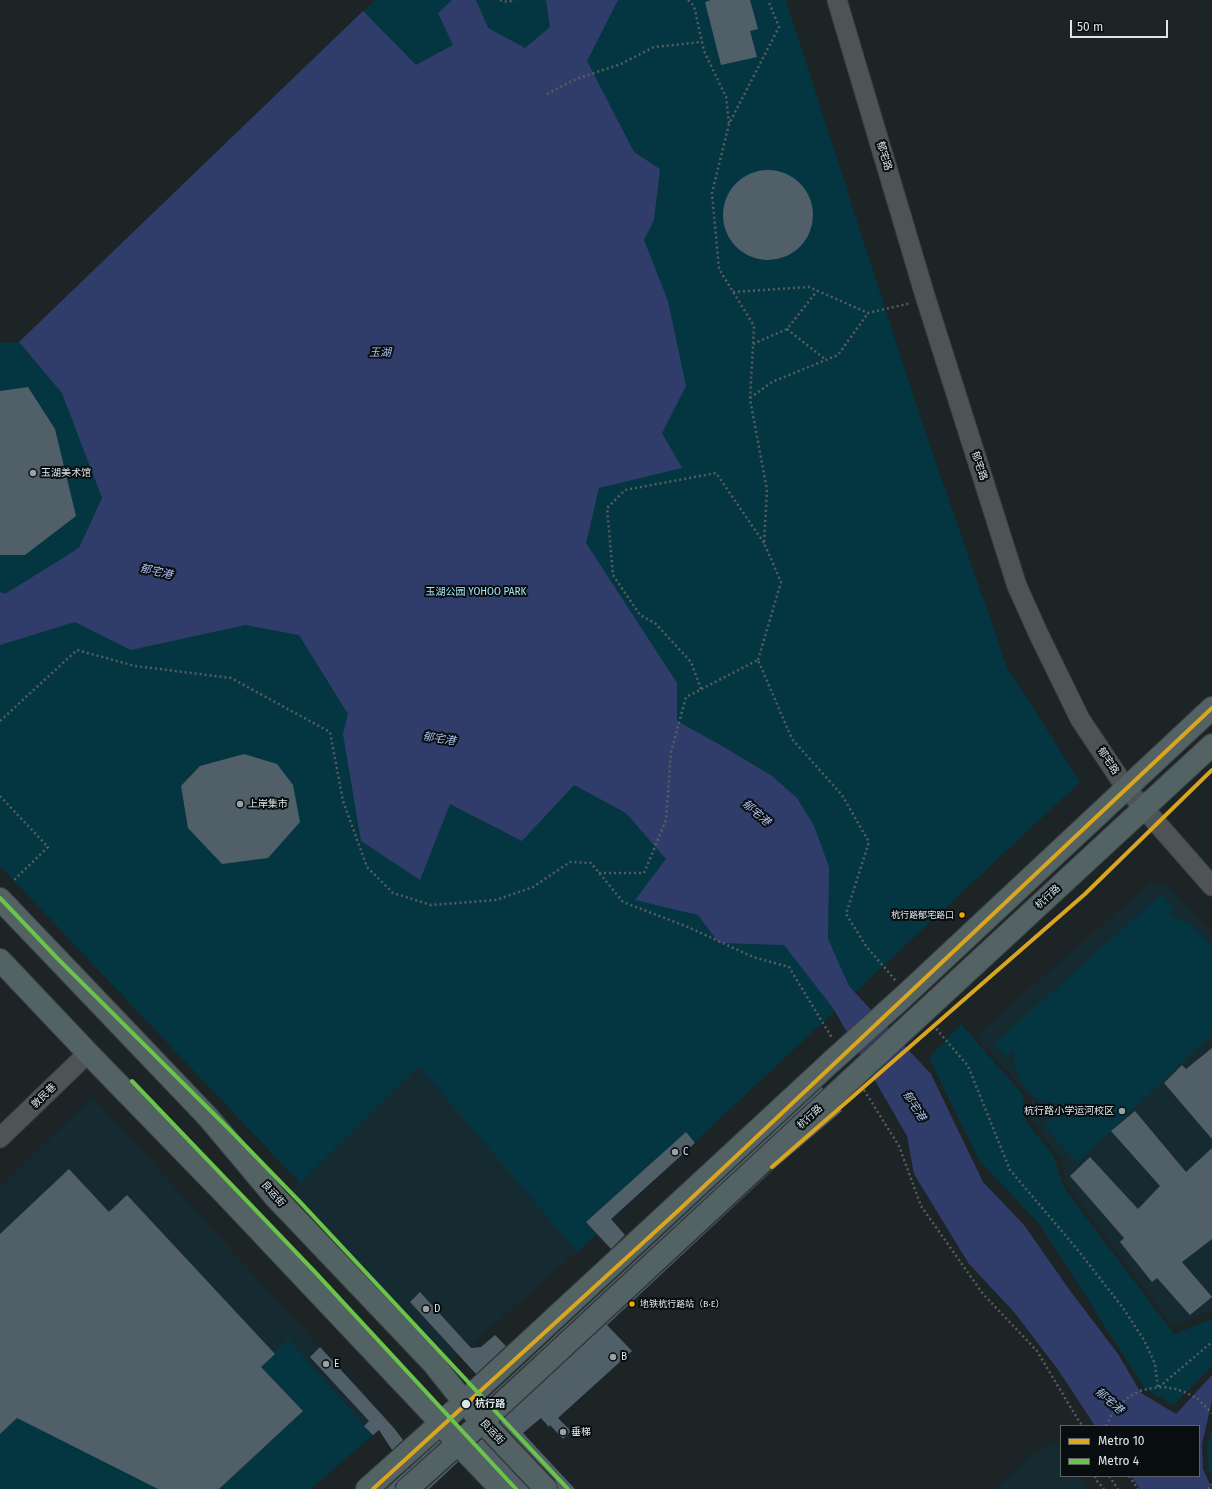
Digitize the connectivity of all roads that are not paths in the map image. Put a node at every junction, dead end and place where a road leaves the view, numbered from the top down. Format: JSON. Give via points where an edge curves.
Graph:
{"nodes":[{"id":1,"x":837,"y":0,"type":"edge"},
{"id":2,"x":1212,"y":708,"type":"edge"},
{"id":3,"x":1212,"y":745,"type":"edge"},
{"id":4,"x":1126,"y":788,"type":"junction"},
{"id":5,"x":1144,"y":809,"type":"junction"},
{"id":6,"x":1212,"y":886,"type":"edge"},
{"id":7,"x":0,"y":899,"type":"edge"},
{"id":8,"x":0,"y":960,"type":"edge"},
{"id":9,"x":88,"y":1053,"type":"junction"},
{"id":10,"x":0,"y":1138,"type":"edge"},
{"id":11,"x":464,"y":1402,"type":"junction"},
{"id":12,"x":482,"y":1422,"type":"junction"},
{"id":13,"x":441,"y":1423,"type":"junction"},
{"id":14,"x":458,"y":1444,"type":"junction"},
{"id":15,"x":367,"y":1489,"type":"edge"},
{"id":16,"x":407,"y":1489,"type":"edge"},
{"id":17,"x":501,"y":1489,"type":"edge"},
{"id":18,"x":546,"y":1489,"type":"edge"}],
"edges":[{"from":1,"to":4,"type":"street","name":"郁宅路","via":[[926,299],[1017,586],[1080,719]]},
{"from":2,"to":4,"type":"main road"},
{"from":3,"to":5,"type":"main road","name":"杭行路"},
{"from":4,"to":5,"type":"street","name":"郁宅路"},
{"from":4,"to":11,"type":"main road","bridge":true},
{"from":5,"to":6,"type":"street","name":"郁宅路"},
{"from":5,"to":12,"type":"main road","name":"杭行路","bridge":true,"via":[[919,1017],[854,1086]]},
{"from":7,"to":11,"type":"main road","name":"良运街","via":[[208,1117],[276,1198],[433,1363]]},
{"from":8,"to":9,"type":"main road"},
{"from":9,"to":10,"type":"street","name":"敦民巷"},
{"from":9,"to":13,"type":"main road"},
{"from":11,"to":12,"type":"main road","name":"良运街"},
{"from":11,"to":13,"type":"main road"},
{"from":12,"to":14,"type":"main road","name":"杭行路"},
{"from":12,"to":18,"type":"main road","name":"良运街"},
{"from":13,"to":14,"type":"main road"},
{"from":13,"to":15,"type":"main road"},
{"from":14,"to":16,"type":"main road","name":"杭行路"},
{"from":14,"to":17,"type":"main road"}]}
